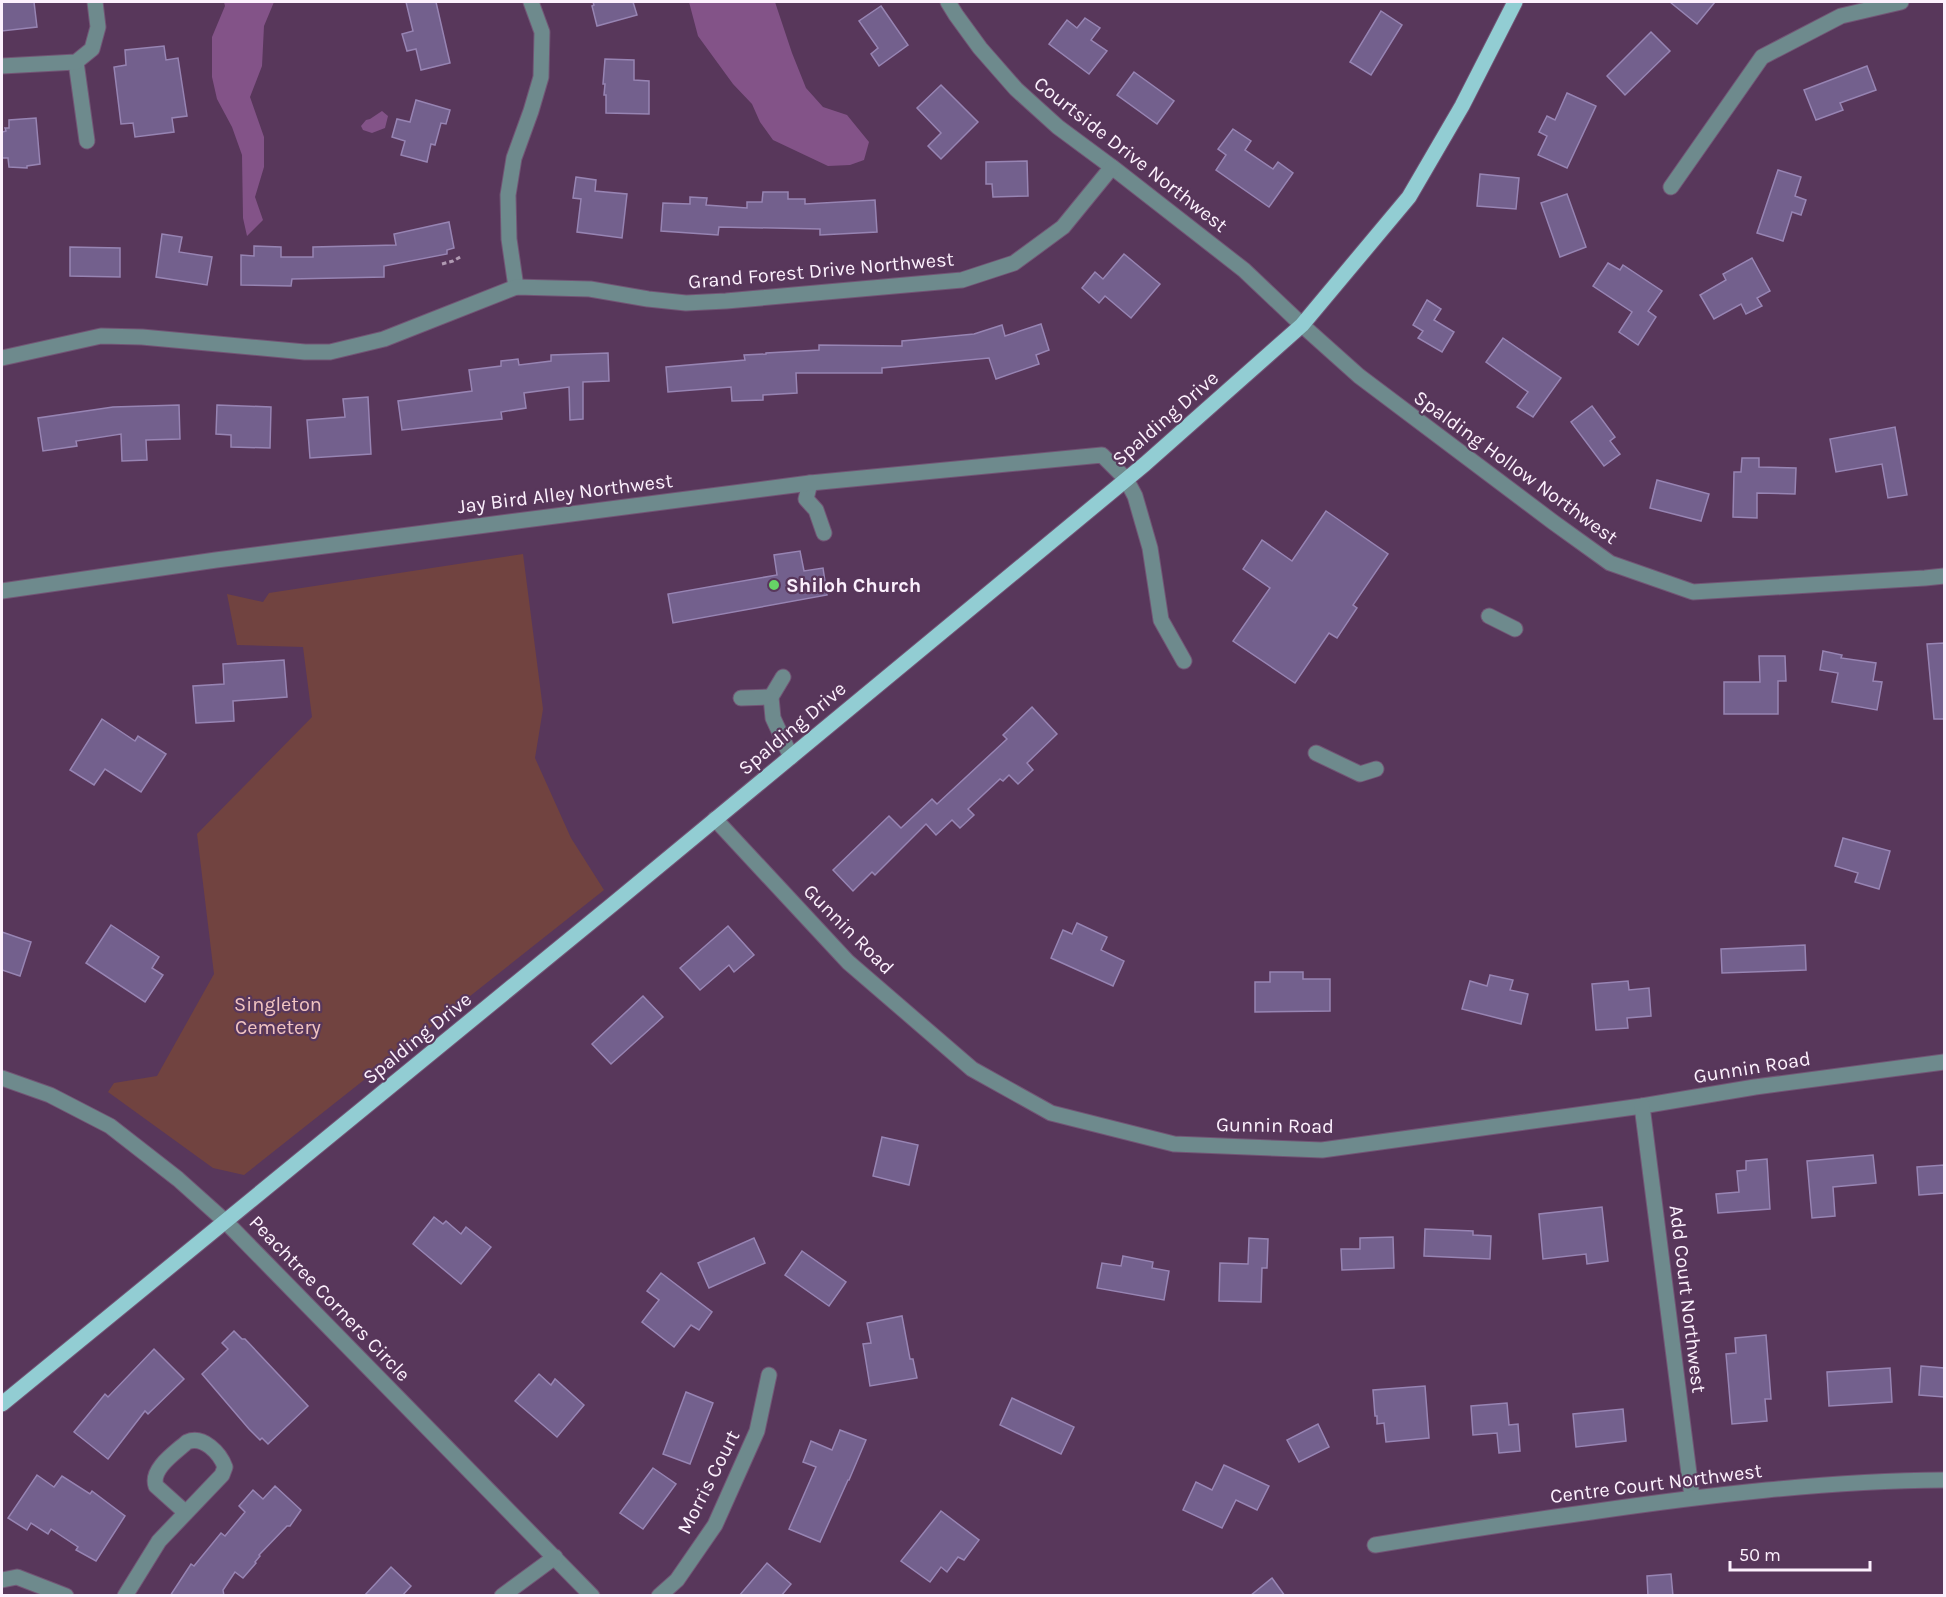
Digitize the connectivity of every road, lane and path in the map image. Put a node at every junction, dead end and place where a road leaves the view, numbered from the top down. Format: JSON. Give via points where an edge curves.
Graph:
{"nodes":[{"id":1,"x":95,"y":2,"type":"edge"},
{"id":2,"x":531,"y":2,"type":"edge"},
{"id":3,"x":948,"y":2,"type":"edge"},
{"id":4,"x":1515,"y":2,"type":"edge"},
{"id":5,"x":1901,"y":2,"type":"edge"},
{"id":6,"x":76,"y":62,"type":"junction"},
{"id":7,"x":2,"y":66,"type":"edge"},
{"id":8,"x":87,"y":141,"type":"dead end"},
{"id":9,"x":1112,"y":167,"type":"junction"},
{"id":10,"x":1671,"y":187,"type":"dead end"},
{"id":11,"x":462,"y":256,"type":"dead end"},
{"id":12,"x":442,"y":264,"type":"dead end"},
{"id":13,"x":516,"y":287,"type":"junction"},
{"id":14,"x":1302,"y":326,"type":"junction"},
{"id":15,"x":2,"y":358,"type":"edge"},
{"id":16,"x":1126,"y":479,"type":"junction"},
{"id":17,"x":810,"y":483,"type":"junction"},
{"id":18,"x":824,"y":533,"type":"dead end"},
{"id":19,"x":1944,"y":576,"type":"edge"},
{"id":20,"x":2,"y":591,"type":"edge"},
{"id":21,"x":1489,"y":616,"type":"dead end"},
{"id":22,"x":1515,"y":629,"type":"dead end"},
{"id":23,"x":1184,"y":661,"type":"dead end"},
{"id":24,"x":783,"y":677,"type":"dead end"},
{"id":25,"x":771,"y":697,"type":"junction"},
{"id":26,"x":741,"y":698,"type":"dead end"},
{"id":27,"x":1316,"y":753,"type":"dead end"},
{"id":28,"x":790,"y":757,"type":"junction"},
{"id":29,"x":1376,"y":769,"type":"dead end"},
{"id":30,"x":716,"y":819,"type":"junction"},
{"id":31,"x":1944,"y":1062,"type":"edge"},
{"id":32,"x":2,"y":1078,"type":"edge"},
{"id":33,"x":1642,"y":1106,"type":"junction"},
{"id":34,"x":226,"y":1222,"type":"junction"},
{"id":35,"x":769,"y":1375,"type":"dead end"},
{"id":36,"x":2,"y":1404,"type":"edge"},
{"id":37,"x":1944,"y":1480,"type":"edge"},
{"id":38,"x":1692,"y":1497,"type":"junction"},
{"id":39,"x":185,"y":1512,"type":"junction"},
{"id":40,"x":1375,"y":1545,"type":"dead end"},
{"id":41,"x":555,"y":1557,"type":"junction"},
{"id":42,"x":2,"y":1580,"type":"edge"},
{"id":43,"x":66,"y":1596,"type":"edge"},
{"id":44,"x":125,"y":1596,"type":"edge"},
{"id":45,"x":502,"y":1596,"type":"edge"},
{"id":46,"x":592,"y":1596,"type":"edge"},
{"id":47,"x":659,"y":1596,"type":"edge"}],
"edges":[{"from":1,"to":6,"type":"street","via":[[98,27],[92,49]]},
{"from":2,"to":13,"type":"street","via":[[542,32],[541,77],[514,158],[508,195]]},
{"from":3,"to":9,"type":"street","name":"Courtside Drive Northwest","via":[[980,48],[1016,89],[1058,127]]},
{"from":4,"to":14,"type":"main road","name":"Spalding Drive","via":[[1462,106],[1409,197]]},
{"from":5,"to":10,"type":"street","via":[[1841,16],[1762,57]]},
{"from":6,"to":7,"type":"street"},
{"from":6,"to":8,"type":"street"},
{"from":9,"to":13,"type":"street","name":"Grand Forest Drive Northwest","via":[[1063,227],[1014,263],[962,280],[686,303],[590,289]]},
{"from":9,"to":14,"type":"street","name":"Courtside Drive Northwest","via":[[1244,270]]},
{"from":11,"to":12,"type":"path"},
{"from":13,"to":15,"type":"street","name":"Grand Forest Drive Northwest","via":[[384,339],[330,352],[102,336]]},
{"from":14,"to":16,"type":"main road","name":"Spalding Drive"},
{"from":14,"to":19,"type":"street","name":"Spalding Hollow Northwest","via":[[1359,376],[1610,563],[1693,592]]},
{"from":16,"to":17,"type":"street","name":"Jay Bird Alley Northwest","via":[[1102,455]]},
{"from":16,"to":23,"type":"street","via":[[1150,548],[1161,620]]},
{"from":16,"to":28,"type":"main road","name":"Spalding Drive"},
{"from":17,"to":18,"type":"street","via":[[806,499],[816,510]]},
{"from":17,"to":20,"type":"street","name":"Jay Bird Alley Northwest"},
{"from":21,"to":22,"type":"street"},
{"from":24,"to":25,"type":"street"},
{"from":25,"to":26,"type":"street"},
{"from":25,"to":28,"type":"street","via":[[773,718]]},
{"from":27,"to":29,"type":"street","via":[[1360,774]]},
{"from":28,"to":30,"type":"main road","name":"Spalding Drive"},
{"from":30,"to":33,"type":"street","name":"Gunnin Road","via":[[865,977],[972,1069],[1051,1113],[1174,1144],[1322,1150]]},
{"from":30,"to":34,"type":"main road","name":"Spalding Drive"},
{"from":31,"to":33,"type":"street","name":"Gunnin Road"},
{"from":32,"to":34,"type":"street","name":"Peachtree Corners Circle","via":[[50,1095],[110,1125]]},
{"from":33,"to":38,"type":"street","name":"Add Court Northwest"},
{"from":34,"to":36,"type":"main road","name":"Spalding Drive"},
{"from":34,"to":41,"type":"street","name":"Peachtree Corners Circle"},
{"from":35,"to":47,"type":"street","name":"Morris Court","via":[[757,1431],[715,1525],[677,1580]]},
{"from":37,"to":38,"type":"street","name":"Centre Court Northwest"},
{"from":38,"to":40,"type":"street","name":"Centre Court Northwest"},
{"from":39,"to":39,"type":"street","via":[[222,1475],[225,1467],[221,1458],[193,1439],[156,1472],[154,1480]]},
{"from":39,"to":44,"type":"street","via":[[159,1542]]},
{"from":41,"to":45,"type":"street"},
{"from":41,"to":46,"type":"street","name":"Peachtree Corners Circle"},
{"from":42,"to":43,"type":"street","via":[[17,1577]]}]}
